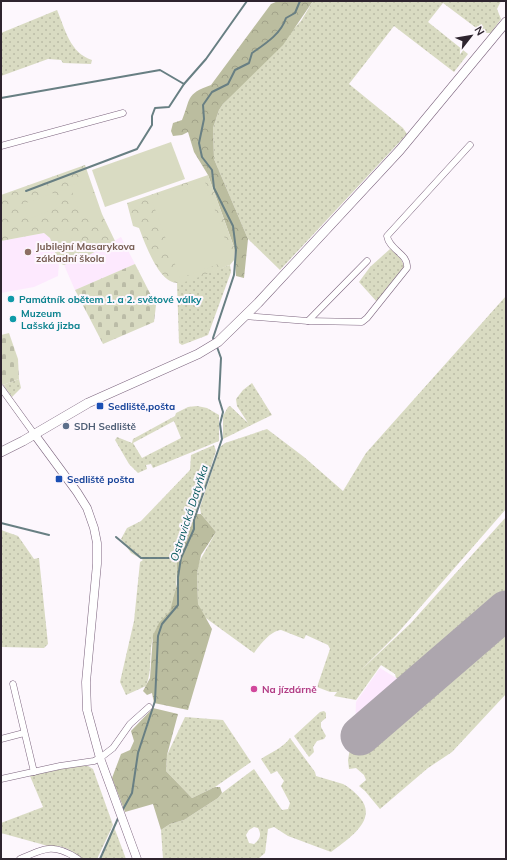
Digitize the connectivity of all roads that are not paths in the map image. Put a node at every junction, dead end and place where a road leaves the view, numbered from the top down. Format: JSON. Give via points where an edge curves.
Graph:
{"nodes":[{"id":1,"x":506,"y":22,"type":"edge"},
{"id":2,"x":124,"y":113,"type":"dead end"},
{"id":3,"x":470,"y":145,"type":"dead end"},
{"id":4,"x":1,"y":146,"type":"edge"},
{"id":5,"x":367,"y":261,"type":"dead end"},
{"id":6,"x":245,"y":316,"type":"junction"},
{"id":7,"x":308,"y":321,"type":"junction"},
{"id":8,"x":1,"y":388,"type":"edge"},
{"id":9,"x":35,"y":435,"type":"junction"},
{"id":10,"x":1,"y":452,"type":"edge"},
{"id":11,"x":12,"y":684,"type":"dead end"},
{"id":12,"x":149,"y":707,"type":"dead end"},
{"id":13,"x":24,"y":734,"type":"junction"},
{"id":14,"x":1,"y":739,"type":"edge"},
{"id":15,"x":100,"y":758,"type":"junction"},
{"id":16,"x":34,"y":772,"type":"junction"},
{"id":17,"x":1,"y":779,"type":"edge"},
{"id":18,"x":20,"y":859,"type":"edge"},
{"id":19,"x":78,"y":859,"type":"edge"},
{"id":20,"x":136,"y":859,"type":"edge"}],
"edges":[{"from":1,"to":6,"type":"main road","via":[[400,150]]},
{"from":2,"to":4,"type":"street"},
{"from":3,"to":7,"type":"street","via":[[387,236],[390,244],[405,259],[407,268],[367,318],[362,322]]},
{"from":5,"to":7,"type":"street"},
{"from":6,"to":7,"type":"street"},
{"from":6,"to":9,"type":"main road","via":[[215,344],[198,354],[93,400]]},
{"from":8,"to":9,"type":"street"},
{"from":9,"to":10,"type":"main road"},
{"from":9,"to":15,"type":"street","via":[[87,508],[94,528],[97,543],[86,682],[87,710]]},
{"from":11,"to":13,"type":"street"},
{"from":12,"to":15,"type":"street","via":[[130,724],[113,748]]},
{"from":13,"to":14,"type":"street"},
{"from":13,"to":16,"type":"street"},
{"from":15,"to":16,"type":"street","via":[[94,762]]},
{"from":15,"to":20,"type":"street"},
{"from":16,"to":17,"type":"street"},
{"from":18,"to":19,"type":"street","via":[[51,848],[67,851]]}]}
